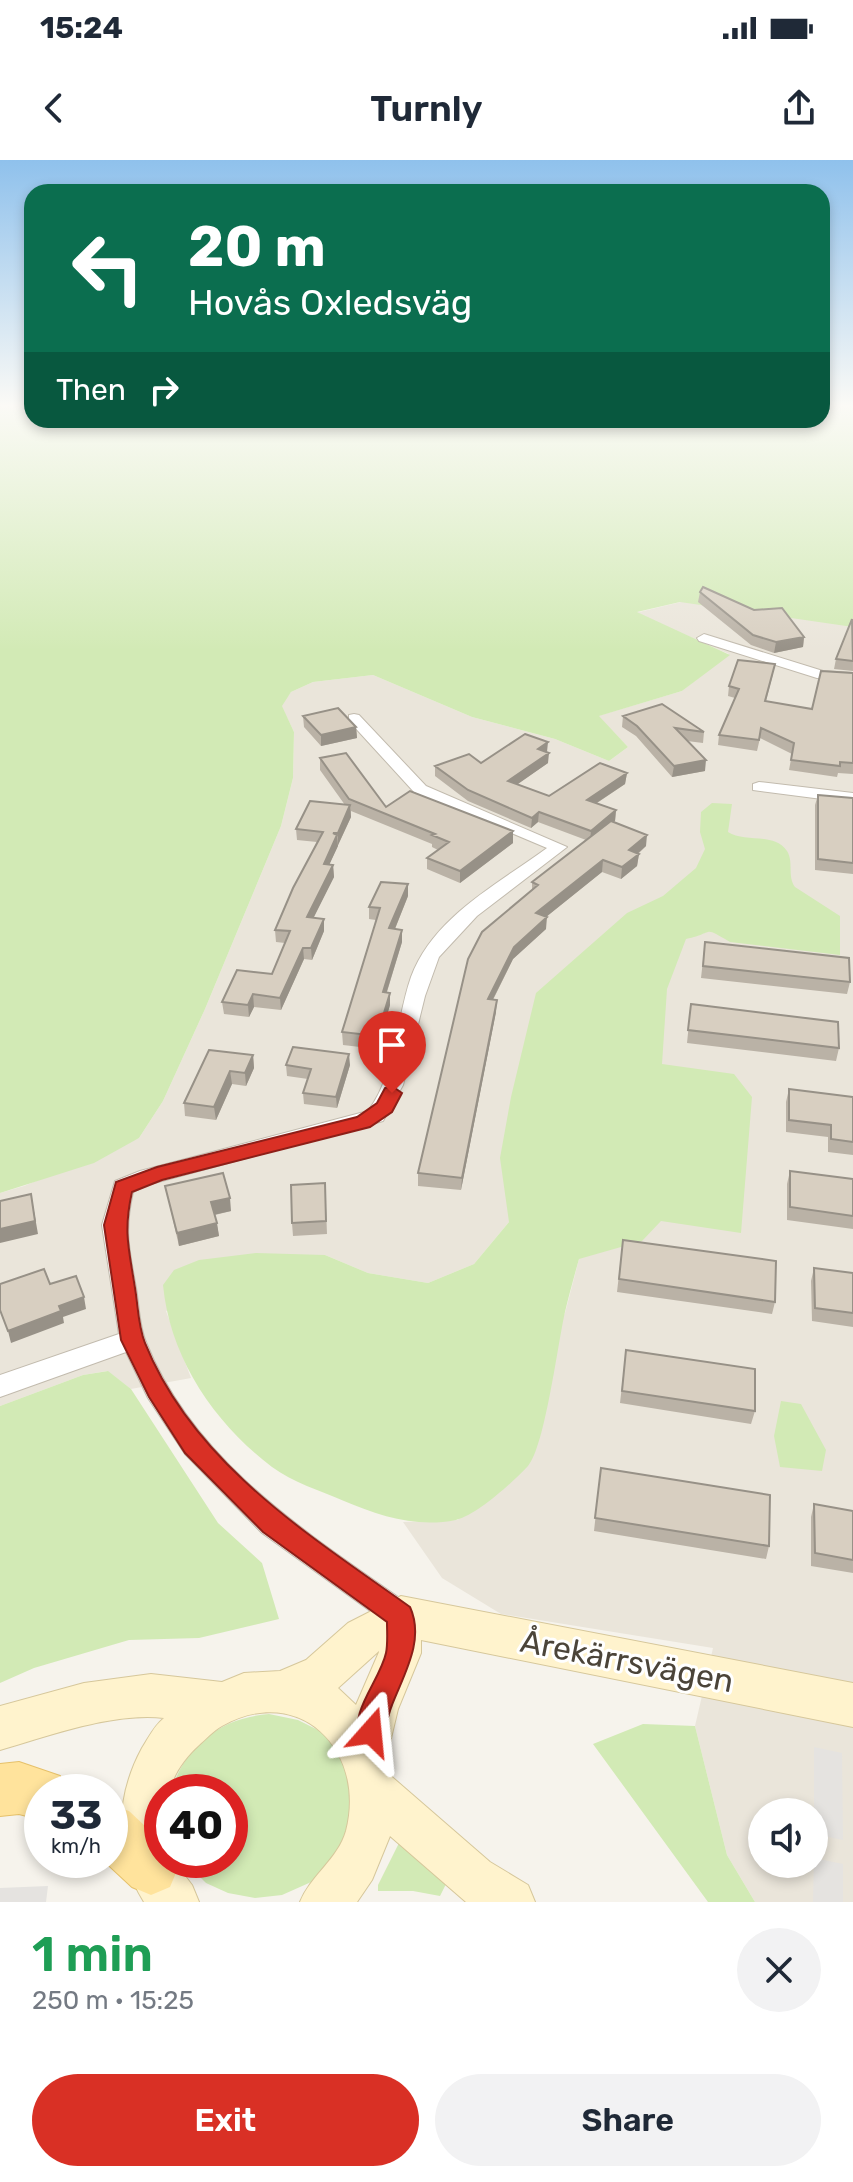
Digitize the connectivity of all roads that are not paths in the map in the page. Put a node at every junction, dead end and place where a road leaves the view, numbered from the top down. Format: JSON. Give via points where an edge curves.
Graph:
{"nodes":[{"id":1,"x":704,"y":638,"type":"dead end"},
{"id":2,"x":853,"y":677,"type":"edge"},
{"id":3,"x":354,"y":718,"type":"dead end"},
{"id":4,"x":759,"y":787,"type":"dead end"},
{"id":5,"x":853,"y":798,"type":"edge"},
{"id":6,"x":132,"y":1340,"type":"junction"},
{"id":7,"x":0,"y":1386,"type":"edge"},
{"id":8,"x":401,"y":1616,"type":"junction"},
{"id":9,"x":283,"y":1691,"type":"junction"},
{"id":10,"x":217,"y":1702,"type":"junction"},
{"id":11,"x":853,"y":1705,"type":"edge"},
{"id":12,"x":0,"y":1728,"type":"edge"},
{"id":13,"x":369,"y":1773,"type":"junction"},
{"id":14,"x":24,"y":1789,"type":"edge"},
{"id":15,"x":0,"y":1790,"type":"edge"},
{"id":16,"x":128,"y":1849,"type":"edge"},
{"id":17,"x":163,"y":1885,"type":"edge"},
{"id":18,"x":324,"y":1902,"type":"edge"},
{"id":19,"x":511,"y":1902,"type":"edge"}],
"edges":[{"from":1,"to":2,"type":"street","via":[[822,675]]},
{"from":3,"to":6,"type":"street","via":[[420,789],[559,847],[468,915],[431,955],[408,1018],[392,1093],[375,1116],[123,1187],[114,1225]]},
{"from":4,"to":5,"type":"street"},
{"from":6,"to":7,"type":"street"},
{"from":6,"to":8,"type":"street","via":[[157,1390],[214,1467],[272,1524]]},
{"from":8,"to":9,"type":"street","via":[[363,1637],[321,1675]]},
{"from":8,"to":11,"type":"street","name":"Årekärrsvägen"},
{"from":8,"to":13,"type":"street","via":[[400,1653],[376,1708]]},
{"from":9,"to":10,"type":"street","via":[[250,1691]]},
{"from":9,"to":13,"type":"street","via":[[314,1701],[340,1719]]},
{"from":10,"to":12,"type":"street","via":[[151,1695],[84,1705]]},
{"from":10,"to":17,"type":"street","via":[[179,1730],[152,1771],[142,1820],[144,1844]]},
{"from":13,"to":18,"type":"street","via":[[371,1822],[361,1854]]},
{"from":13,"to":19,"type":"street","via":[[473,1879]]},
{"from":14,"to":15,"type":"main road"},
{"from":16,"to":17,"type":"main road"}]}
